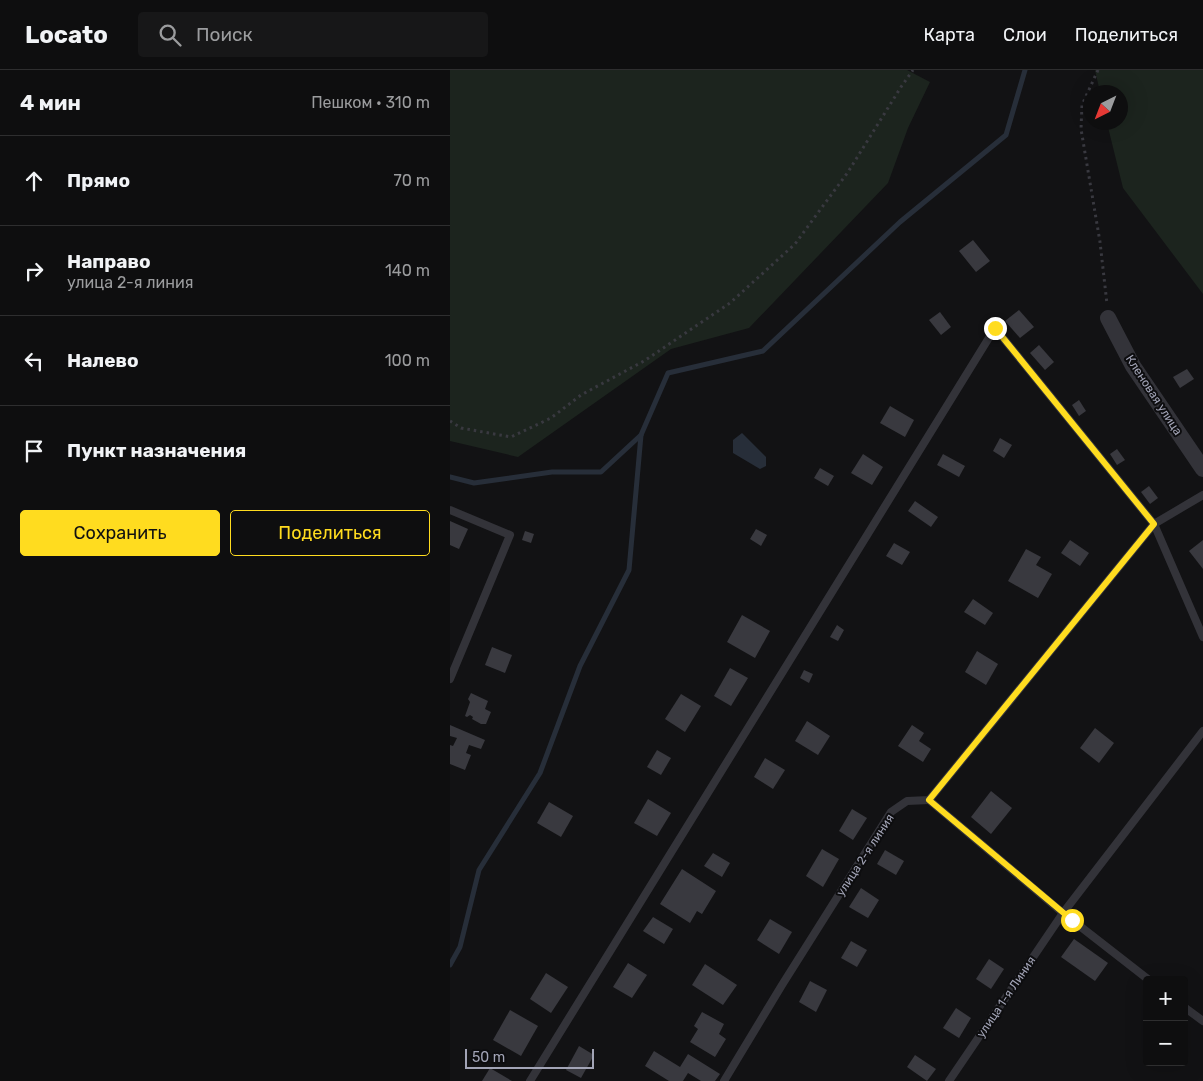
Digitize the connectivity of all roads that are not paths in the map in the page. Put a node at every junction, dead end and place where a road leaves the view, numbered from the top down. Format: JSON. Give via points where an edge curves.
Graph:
{"nodes":[{"id":1,"x":1108,"y":318,"type":"road end"},
{"id":2,"x":1203,"y":469,"type":"edge"},
{"id":3,"x":1203,"y":495,"type":"edge"},
{"id":4,"x":450,"y":510,"type":"edge"},
{"id":5,"x":1154,"y":524,"type":"junction"},
{"id":6,"x":1203,"y":637,"type":"edge"},
{"id":7,"x":450,"y":679,"type":"edge"},
{"id":8,"x":1203,"y":732,"type":"edge"},
{"id":9,"x":929,"y":800,"type":"junction"},
{"id":10,"x":1063,"y":914,"type":"junction"},
{"id":11,"x":1144,"y":976,"type":"edge"},
{"id":12,"x":1188,"y":1010,"type":"edge"},
{"id":13,"x":1203,"y":1021,"type":"edge"},
{"id":14,"x":530,"y":1081,"type":"edge"},
{"id":15,"x":724,"y":1081,"type":"edge"},
{"id":16,"x":949,"y":1081,"type":"edge"}],
"edges":[{"from":1,"to":2,"type":"street","name":"Кленовая улица","via":[[1133,366]]},
{"from":3,"to":5,"type":"lane"},
{"from":4,"to":7,"type":"lane","via":[[510,535]]},
{"from":5,"to":6,"type":"lane"},
{"from":5,"to":9,"type":"lane"},
{"from":5,"to":14,"type":"lane","via":[[995,328]]},
{"from":8,"to":10,"type":"lane","name":"улица 1-я Линия"},
{"from":9,"to":10,"type":"lane"},
{"from":9,"to":15,"type":"lane","name":"улица 2-я линия","via":[[907,801],[891,812]]},
{"from":10,"to":11,"type":"lane"},
{"from":10,"to":16,"type":"lane","name":"улица 1-я Линия"},
{"from":12,"to":13,"type":"lane"}]}
